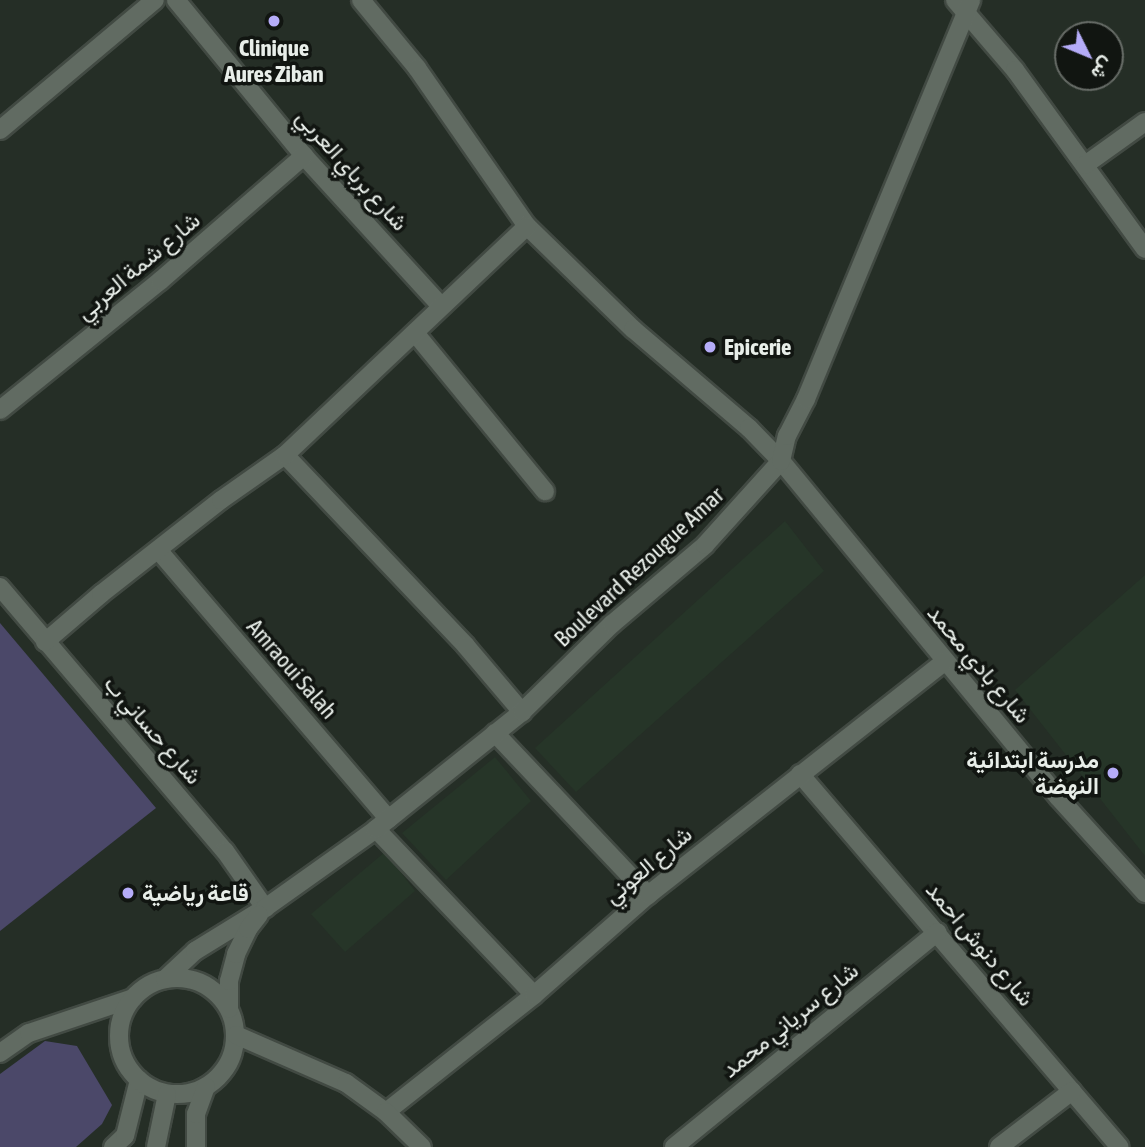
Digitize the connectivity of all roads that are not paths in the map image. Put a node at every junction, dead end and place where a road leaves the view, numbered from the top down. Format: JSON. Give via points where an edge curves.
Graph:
{"nodes":[{"id":1,"x":155,"y":0,"type":"edge"},
{"id":2,"x":176,"y":0,"type":"edge"},
{"id":3,"x":361,"y":0,"type":"edge"},
{"id":4,"x":964,"y":4,"type":"edge"},
{"id":5,"x":1145,"y":122,"type":"edge"},
{"id":6,"x":0,"y":130,"type":"edge"},
{"id":7,"x":304,"y":156,"type":"junction"},
{"id":8,"x":1085,"y":165,"type":"junction"},
{"id":9,"x":527,"y":226,"type":"junction"},
{"id":10,"x":1145,"y":249,"type":"edge"},
{"id":11,"x":440,"y":305,"type":"junction"},
{"id":12,"x":415,"y":333,"type":"junction"},
{"id":13,"x":0,"y":410,"type":"edge"},
{"id":14,"x":285,"y":456,"type":"junction"},
{"id":15,"x":781,"y":461,"type":"junction"},
{"id":16,"x":545,"y":491,"type":"dead end"},
{"id":17,"x":159,"y":551,"type":"junction"},
{"id":18,"x":0,"y":587,"type":"edge"},
{"id":19,"x":45,"y":642,"type":"junction"},
{"id":20,"x":945,"y":661,"type":"junction"},
{"id":21,"x":522,"y":712,"type":"junction"},
{"id":22,"x":495,"y":733,"type":"junction"},
{"id":23,"x":800,"y":774,"type":"junction"},
{"id":24,"x":382,"y":824,"type":"junction"},
{"id":25,"x":1145,"y":893,"type":"edge"},
{"id":26,"x":648,"y":895,"type":"junction"},
{"id":27,"x":265,"y":908,"type":"junction"},
{"id":28,"x":938,"y":932,"type":"junction"},
{"id":29,"x":165,"y":979,"type":"junction"},
{"id":30,"x":534,"y":995,"type":"junction"},
{"id":31,"x":133,"y":998,"type":"junction"},
{"id":32,"x":229,"y":1009,"type":"junction"},
{"id":33,"x":236,"y":1035,"type":"junction"},
{"id":34,"x":0,"y":1053,"type":"edge"},
{"id":35,"x":139,"y":1080,"type":"junction"},
{"id":36,"x":206,"y":1087,"type":"junction"},
{"id":37,"x":1072,"y":1091,"type":"junction"},
{"id":38,"x":167,"y":1094,"type":"junction"},
{"id":39,"x":386,"y":1112,"type":"junction"},
{"id":40,"x":113,"y":1147,"type":"edge"},
{"id":41,"x":156,"y":1147,"type":"edge"},
{"id":42,"x":196,"y":1147,"type":"edge"},
{"id":43,"x":422,"y":1147,"type":"edge"},
{"id":44,"x":674,"y":1147,"type":"edge"},
{"id":45,"x":999,"y":1147,"type":"edge"},
{"id":46,"x":1120,"y":1147,"type":"edge"}],
"edges":[{"from":1,"to":6,"type":"street"},
{"from":2,"to":7,"type":"street","name":"شارع برباي العربي"},
{"from":3,"to":9,"type":"street","name":"شارع بادي محمد","via":[[417,68]]},
{"from":4,"to":8,"type":"street"},
{"from":4,"to":15,"type":"street","name":"Boulevard Rezougue Amar","via":[[806,399],[787,436]]},
{"from":5,"to":8,"type":"street"},
{"from":7,"to":11,"type":"street","name":"شارع برباي العربي"},
{"from":7,"to":13,"type":"street","name":"شارع شمة العربي","via":[[160,281]]},
{"from":8,"to":10,"type":"street"},
{"from":9,"to":11,"type":"street"},
{"from":9,"to":15,"type":"street","name":"شارع بادي محمد","via":[[633,329],[750,428]]},
{"from":11,"to":12,"type":"street"},
{"from":12,"to":14,"type":"street"},
{"from":12,"to":16,"type":"street"},
{"from":14,"to":17,"type":"street"},
{"from":14,"to":21,"type":"street","via":[[466,646]]},
{"from":15,"to":20,"type":"street","name":"شارع بادي محمد"},
{"from":15,"to":21,"type":"street","name":"Boulevard Rezougue Amar","via":[[705,545],[612,624]]},
{"from":17,"to":19,"type":"street"},
{"from":17,"to":24,"type":"street","name":"Amraoui Salah"},
{"from":18,"to":19,"type":"street","name":"شارع حساني ب"},
{"from":19,"to":27,"type":"street","name":"شارع حساني ب","via":[[225,851]]},
{"from":20,"to":23,"type":"street","name":"شارع العوني"},
{"from":20,"to":25,"type":"street","name":"شارع بادي محمد"},
{"from":21,"to":22,"type":"street","name":"Boulevard Rezougue Amar"},
{"from":22,"to":24,"type":"street","name":"Boulevard Rezougue Amar"},
{"from":22,"to":26,"type":"street"},
{"from":23,"to":26,"type":"street","name":"شارع العوني"},
{"from":23,"to":28,"type":"street","name":"شارع دنوش احمد"},
{"from":24,"to":27,"type":"street","name":"Boulevard Rezougue Amar"},
{"from":24,"to":30,"type":"street","name":"Amraoui Salah"},
{"from":26,"to":30,"type":"street","name":"شارع العوني"},
{"from":27,"to":29,"type":"street","name":"Boulevard Rezougue Amar","via":[[195,951]]},
{"from":27,"to":32,"type":"street","via":[[236,954],[229,981]]},
{"from":28,"to":37,"type":"street","name":"شارع دنوش احمد"},
{"from":28,"to":44,"type":"street","name":"شارع سرياني محمد"},
{"from":29,"to":31,"type":"street"},
{"from":29,"to":32,"type":"street","via":[[202,983]]},
{"from":30,"to":39,"type":"street","name":"شارع العوني"},
{"from":31,"to":34,"type":"street","via":[[29,1033]]},
{"from":31,"to":35,"type":"street","via":[[123,1014],[119,1041],[127,1066]]},
{"from":32,"to":33,"type":"street"},
{"from":33,"to":36,"type":"street","via":[[228,1064]]},
{"from":33,"to":39,"type":"street","via":[[346,1083]]},
{"from":35,"to":38,"type":"street"},
{"from":35,"to":40,"type":"street","via":[[125,1136]]},
{"from":36,"to":38,"type":"street","via":[[187,1094]]},
{"from":36,"to":42,"type":"street","via":[[196,1114]]},
{"from":37,"to":45,"type":"street"},
{"from":37,"to":46,"type":"street","name":"شارع دنوش احمد"},
{"from":38,"to":41,"type":"street"},
{"from":39,"to":43,"type":"street"}]}
